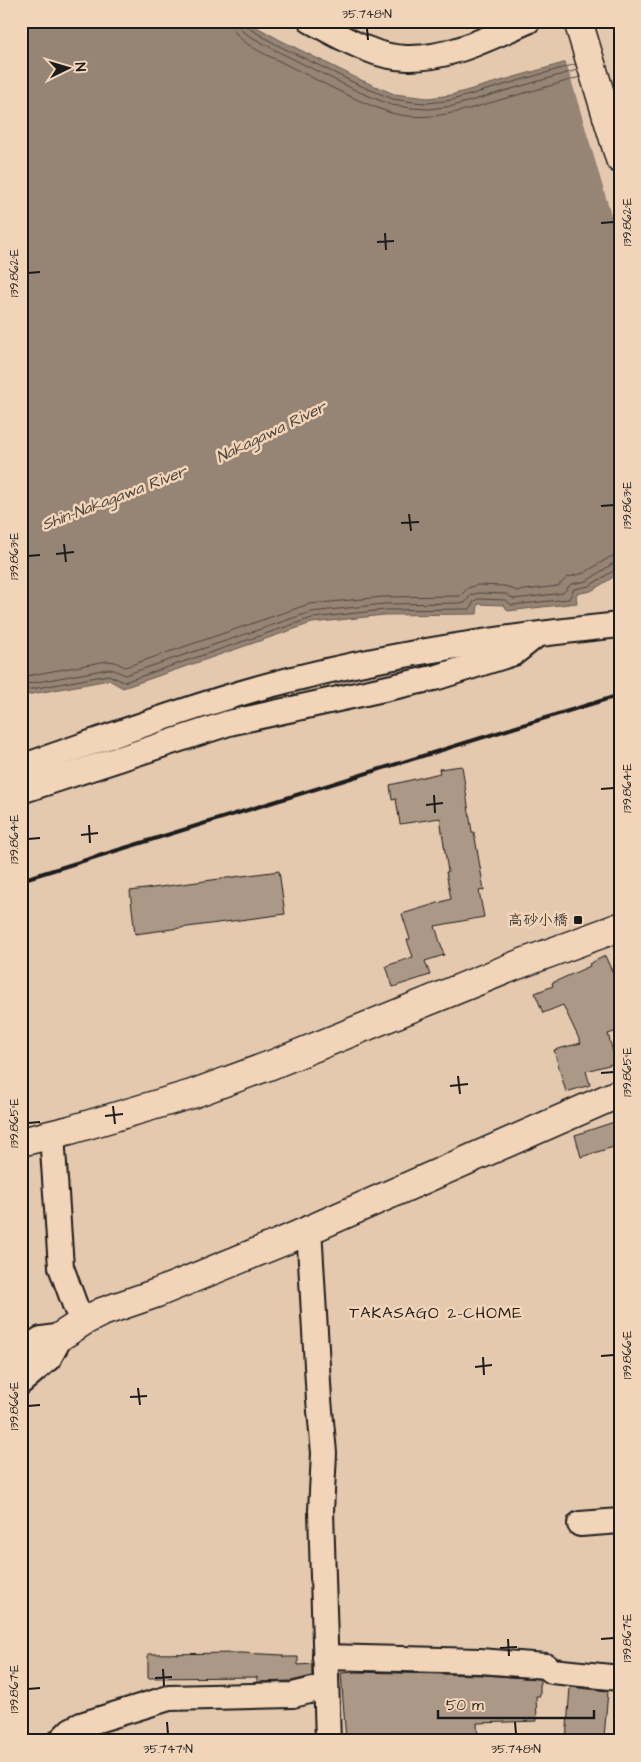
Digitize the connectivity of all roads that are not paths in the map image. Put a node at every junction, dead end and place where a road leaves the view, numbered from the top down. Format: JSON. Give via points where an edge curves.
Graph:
{"nodes":[{"id":1,"x":311,"y":21,"type":"edge"},
{"id":2,"x":528,"y":21,"type":"edge"},
{"id":3,"x":580,"y":27,"type":"edge"},
{"id":4,"x":620,"y":159,"type":"edge"},
{"id":5,"x":620,"y":625,"type":"edge"},
{"id":6,"x":539,"y":633,"type":"junction"},
{"id":7,"x":21,"y":767,"type":"edge"},
{"id":8,"x":21,"y":791,"type":"edge"},
{"id":9,"x":620,"y":928,"type":"edge"},
{"id":10,"x":620,"y":1093,"type":"edge"},
{"id":11,"x":52,"y":1135,"type":"junction"},
{"id":12,"x":21,"y":1142,"type":"edge"},
{"id":13,"x":309,"y":1228,"type":"junction"},
{"id":14,"x":84,"y":1321,"type":"junction"},
{"id":15,"x":60,"y":1336,"type":"junction"},
{"id":16,"x":21,"y":1352,"type":"edge"},
{"id":17,"x":21,"y":1382,"type":"edge"},
{"id":18,"x":620,"y":1521,"type":"edge"},
{"id":19,"x":580,"y":1524,"type":"dead end"},
{"id":20,"x":325,"y":1657,"type":"junction"},
{"id":21,"x":620,"y":1678,"type":"edge"},
{"id":22,"x":326,"y":1687,"type":"junction"},
{"id":23,"x":60,"y":1741,"type":"edge"},
{"id":24,"x":328,"y":1741,"type":"edge"}],
"edges":[{"from":1,"to":2,"type":"street","via":[[356,44],[406,58],[435,56],[463,48]]},
{"from":3,"to":4,"type":"street"},
{"from":5,"to":6,"type":"street"},
{"from":6,"to":7,"type":"street","via":[[363,662],[266,686],[179,712]]},
{"from":6,"to":8,"type":"street","via":[[514,653],[438,677],[229,723]]},
{"from":9,"to":11,"type":"street","via":[[517,965],[192,1094]]},
{"from":10,"to":13,"type":"street"},
{"from":11,"to":12,"type":"street"},
{"from":11,"to":14,"type":"street","via":[[61,1267]]},
{"from":13,"to":14,"type":"street"},
{"from":13,"to":20,"type":"street","via":[[324,1453],[321,1511]]},
{"from":14,"to":15,"type":"street"},
{"from":15,"to":16,"type":"street","via":[[41,1339]]},
{"from":15,"to":17,"type":"street","via":[[49,1358]]},
{"from":18,"to":19,"type":"street"},
{"from":20,"to":21,"type":"street","via":[[480,1660]]},
{"from":20,"to":22,"type":"street"},
{"from":22,"to":23,"type":"street","via":[[293,1695],[169,1698],[81,1725]]},
{"from":22,"to":24,"type":"street"}]}
